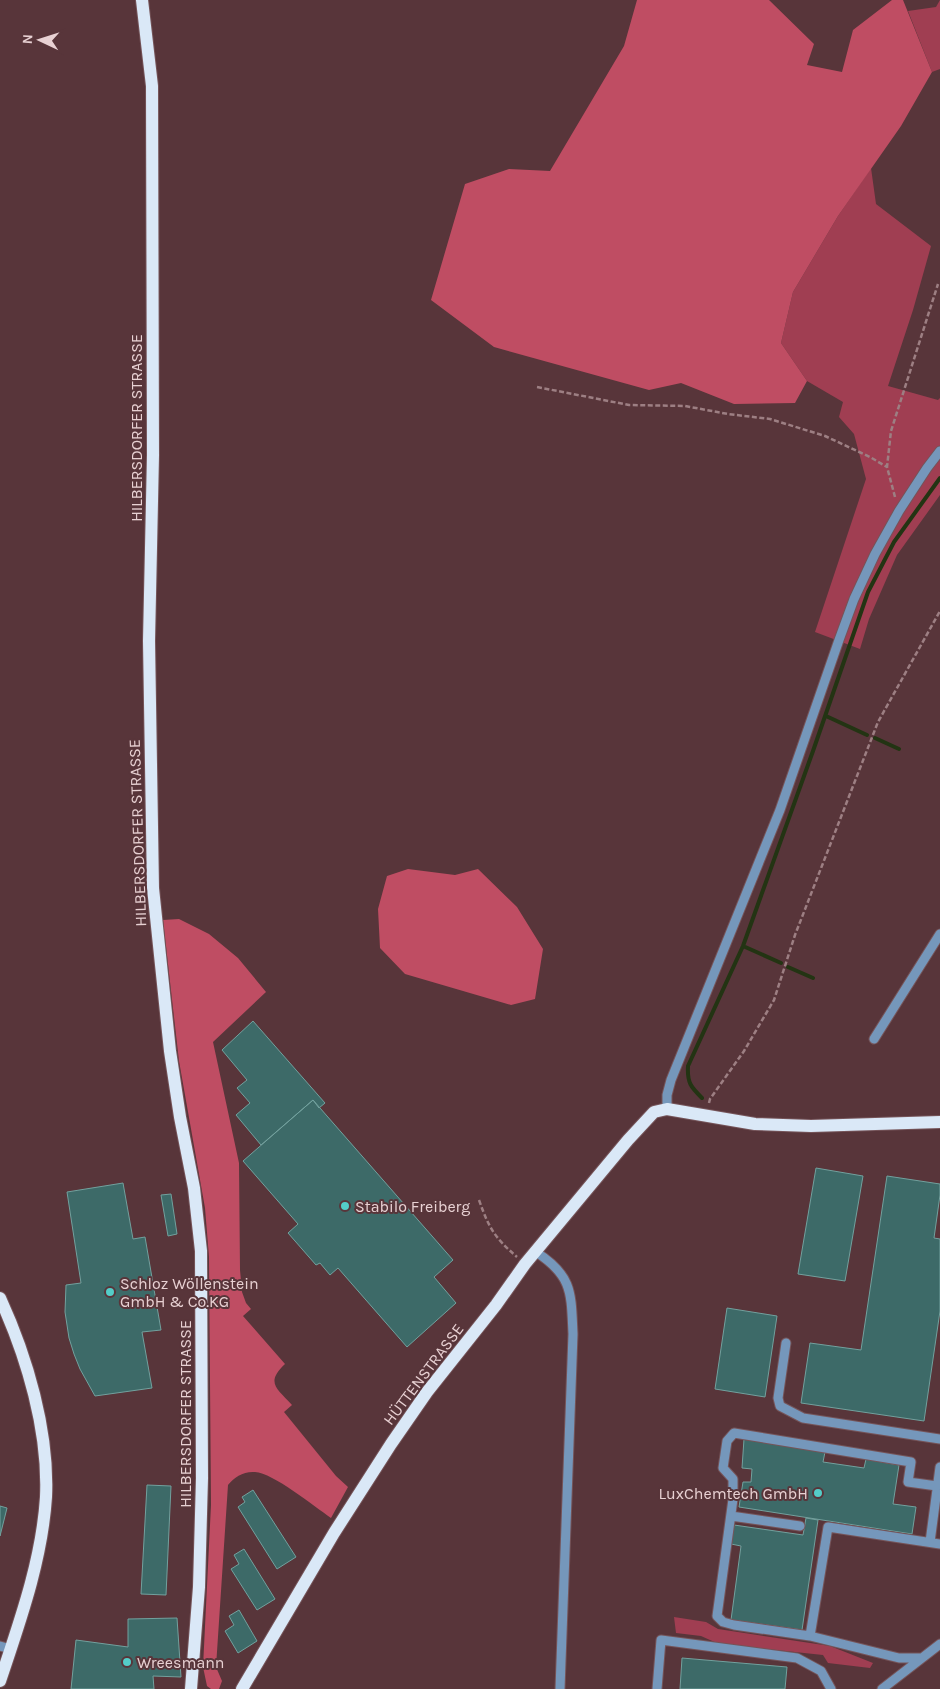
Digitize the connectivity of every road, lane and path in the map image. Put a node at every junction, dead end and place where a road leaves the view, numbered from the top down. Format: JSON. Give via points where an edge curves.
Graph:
{"nodes":[{"id":1,"x":142,"y":0,"type":"edge"},
{"id":2,"x":938,"y":284,"type":"dead end"},
{"id":3,"x":537,"y":387,"type":"dead end"},
{"id":4,"x":940,"y":451,"type":"edge"},
{"id":5,"x":887,"y":467,"type":"junction"},
{"id":6,"x":899,"y":510,"type":"junction"},
{"id":7,"x":940,"y":611,"type":"edge"},
{"id":8,"x":940,"y":934,"type":"edge"},
{"id":9,"x":874,"y":1039,"type":"dead end"},
{"id":10,"x":667,"y":1109,"type":"junction"},
{"id":11,"x":706,"y":1117,"type":"junction"},
{"id":12,"x":940,"y":1122,"type":"edge"},
{"id":13,"x":479,"y":1200,"type":"dead end"},
{"id":14,"x":536,"y":1252,"type":"junction"},
{"id":15,"x":526,"y":1264,"type":"junction"},
{"id":16,"x":0,"y":1298,"type":"edge"},
{"id":17,"x":786,"y":1343,"type":"dead end"},
{"id":18,"x":940,"y":1439,"type":"edge"},
{"id":19,"x":940,"y":1466,"type":"edge"},
{"id":20,"x":938,"y":1486,"type":"junction"},
{"id":21,"x":731,"y":1516,"type":"junction"},
{"id":22,"x":800,"y":1526,"type":"dead end"},
{"id":23,"x":935,"y":1543,"type":"edge"},
{"id":24,"x":810,"y":1636,"type":"junction"},
{"id":25,"x":940,"y":1644,"type":"edge"},
{"id":26,"x":5,"y":1647,"type":"edge"},
{"id":27,"x":920,"y":1658,"type":"junction"},
{"id":28,"x":194,"y":1662,"type":"junction"},
{"id":29,"x":0,"y":1681,"type":"edge"},
{"id":30,"x":190,"y":1689,"type":"edge"},
{"id":31,"x":199,"y":1689,"type":"edge"},
{"id":32,"x":242,"y":1689,"type":"edge"},
{"id":33,"x":560,"y":1689,"type":"edge"},
{"id":34,"x":657,"y":1689,"type":"edge"},
{"id":35,"x":831,"y":1689,"type":"edge"},
{"id":36,"x":882,"y":1689,"type":"edge"}],
"edges":[{"from":1,"to":28,"type":"main road","name":"HILBERSDORFER STRASSE","via":[[152,86],[153,455],[149,641],[153,888],[170,1051],[194,1188],[201,1259],[202,1478]]},
{"from":2,"to":5,"type":"path","via":[[891,431]]},
{"from":3,"to":5,"type":"path","via":[[629,405],[685,406],[770,419],[825,436]]},
{"from":4,"to":6,"type":"street"},
{"from":5,"to":6,"type":"path"},
{"from":6,"to":10,"type":"street","via":[[854,600],[780,810],[671,1080]]},
{"from":7,"to":11,"type":"path","via":[[878,722],[795,935],[774,1000],[710,1099]]},
{"from":8,"to":9,"type":"street"},
{"from":10,"to":11,"type":"main road"},
{"from":10,"to":14,"type":"main road","name":"HÜTTENSTRASSE","via":[[654,1112],[640,1127]]},
{"from":11,"to":12,"type":"main road","via":[[755,1124],[811,1126]]},
{"from":13,"to":15,"type":"path","via":[[488,1225],[502,1243]]},
{"from":14,"to":15,"type":"main road","name":"HÜTTENSTRASSE"},
{"from":14,"to":33,"type":"street","via":[[554,1265],[565,1280],[571,1297],[572,1315]]},
{"from":15,"to":32,"type":"main road","name":"HÜTTENSTRASSE","via":[[426,1392],[390,1444]]},
{"from":16,"to":26,"type":"main road","via":[[35,1400],[44,1444],[46,1487],[36,1563]]},
{"from":17,"to":18,"type":"street","via":[[778,1398],[780,1406],[803,1418]]},
{"from":19,"to":20,"type":"street"},
{"from":20,"to":21,"type":"street","via":[[908,1482],[911,1462],[734,1433],[727,1441],[723,1468],[733,1479]]},
{"from":20,"to":23,"type":"street"},
{"from":21,"to":22,"type":"street"},
{"from":21,"to":24,"type":"street","via":[[717,1616],[734,1625]]},
{"from":23,"to":24,"type":"street","via":[[828,1527]]},
{"from":24,"to":27,"type":"street","via":[[898,1658]]},
{"from":25,"to":27,"type":"street"},
{"from":26,"to":29,"type":"main road"},
{"from":27,"to":36,"type":"street"},
{"from":28,"to":30,"type":"main road","name":"HILBERSDORFER STRASSE"},
{"from":28,"to":31,"type":"main road","name":"HILBERSDORFER STRASSE"},
{"from":34,"to":35,"type":"street","via":[[661,1640],[797,1658],[821,1671]]}]}
